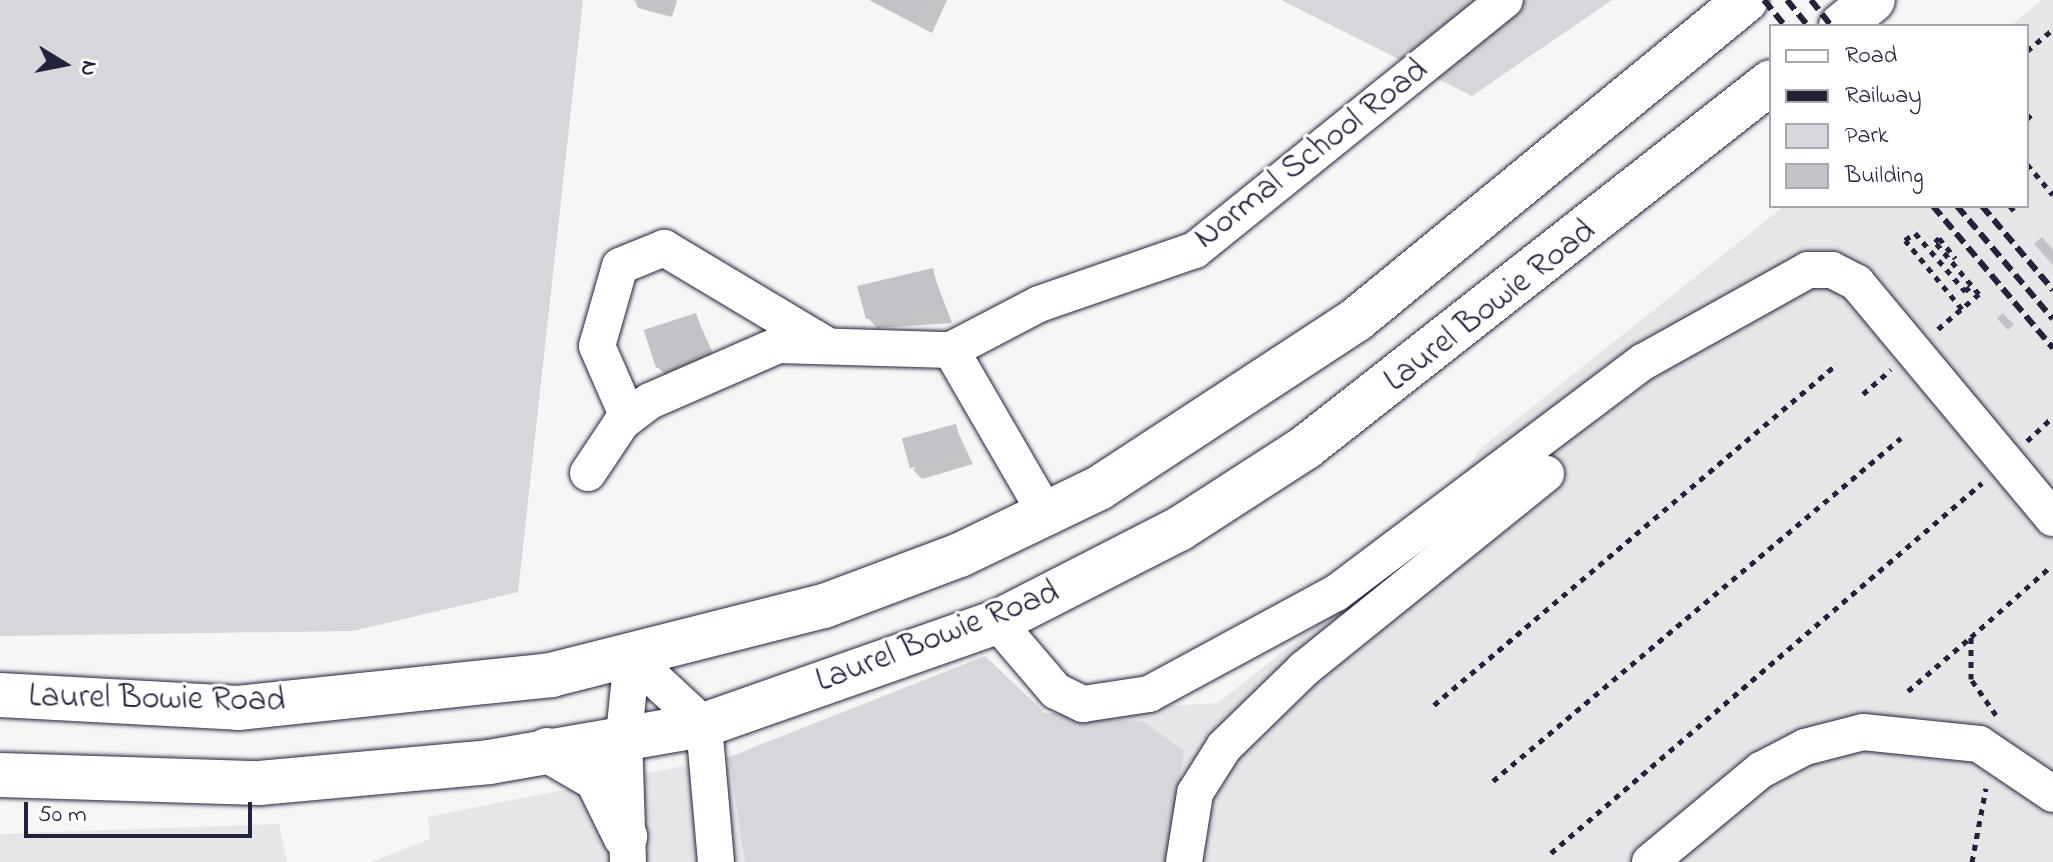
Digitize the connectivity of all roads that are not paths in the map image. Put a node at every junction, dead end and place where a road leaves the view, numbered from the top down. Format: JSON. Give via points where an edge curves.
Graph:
{"nodes":[{"id":1,"x":1505,"y":0,"type":"edge"},
{"id":2,"x":1746,"y":0,"type":"edge"},
{"id":3,"x":1873,"y":0,"type":"edge"},
{"id":4,"x":1843,"y":24,"type":"edge"},
{"id":5,"x":1769,"y":84,"type":"edge"},
{"id":6,"x":826,"y":345,"type":"junction"},
{"id":7,"x":951,"y":350,"type":"junction"},
{"id":8,"x":628,"y":417,"type":"junction"},
{"id":9,"x":588,"y":473,"type":"dead end"},
{"id":10,"x":1546,"y":474,"type":"dead end"},
{"id":11,"x":1048,"y":517,"type":"junction"},
{"id":12,"x":2053,"y":518,"type":"edge"},
{"id":13,"x":997,"y":622,"type":"junction"},
{"id":14,"x":632,"y":658,"type":"junction"},
{"id":15,"x":0,"y":695,"type":"edge"},
{"id":16,"x":704,"y":725,"type":"junction"},
{"id":17,"x":624,"y":735,"type":"junction"},
{"id":18,"x":547,"y":750,"type":"junction"},
{"id":19,"x":0,"y":775,"type":"edge"},
{"id":20,"x":2053,"y":794,"type":"edge"},
{"id":21,"x":626,"y":849,"type":"edge"},
{"id":22,"x":716,"y":862,"type":"edge"},
{"id":23,"x":1184,"y":862,"type":"edge"},
{"id":24,"x":1650,"y":862,"type":"edge"}],
"edges":[{"from":1,"to":7,"type":"street","name":"Normal School Road","via":[[1226,232],[1150,270],[1039,304]]},
{"from":2,"to":11,"type":"main road","name":"Laurel Bowie Road","via":[[1357,319],[1234,406]]},
{"from":3,"to":4,"type":"main road"},
{"from":5,"to":13,"type":"main road","name":"Laurel Bowie Road","via":[[1306,447],[1179,529]]},
{"from":6,"to":7,"type":"street","name":"Normal School Road"},
{"from":6,"to":8,"type":"street","name":"Normal School Road","via":[[778,345]]},
{"from":6,"to":8,"type":"street","via":[[664,248],[620,266],[597,346]]},
{"from":7,"to":11,"type":"street"},
{"from":8,"to":9,"type":"street","name":"Normal School Road"},
{"from":10,"to":23,"type":"street","via":[[1304,669],[1224,747],[1195,793]]},
{"from":11,"to":14,"type":"main road","name":"Laurel Bowie Road","via":[[824,606]]},
{"from":12,"to":13,"type":"street","via":[[1857,283],[1832,270],[1788,277],[1643,362],[1336,593],[1149,694],[1083,704],[1056,691]]},
{"from":13,"to":16,"type":"main road","name":"Laurel Bowie Road"},
{"from":14,"to":15,"type":"main road","name":"Laurel Bowie Road","via":[[551,675],[238,708]]},
{"from":14,"to":16,"type":"street"},
{"from":14,"to":17,"type":"street"},
{"from":16,"to":17,"type":"main road","name":"Laurel Bowie Road"},
{"from":16,"to":22,"type":"street"},
{"from":17,"to":18,"type":"main road","name":"Laurel Bowie Road"},
{"from":17,"to":21,"type":"street"},
{"from":18,"to":19,"type":"main road","name":"Laurel Bowie Road","via":[[259,783]]},
{"from":18,"to":21,"type":"main road","via":[[597,779]]},
{"from":20,"to":24,"type":"street","via":[[1993,751],[1899,730],[1835,737],[1761,770]]}]}
